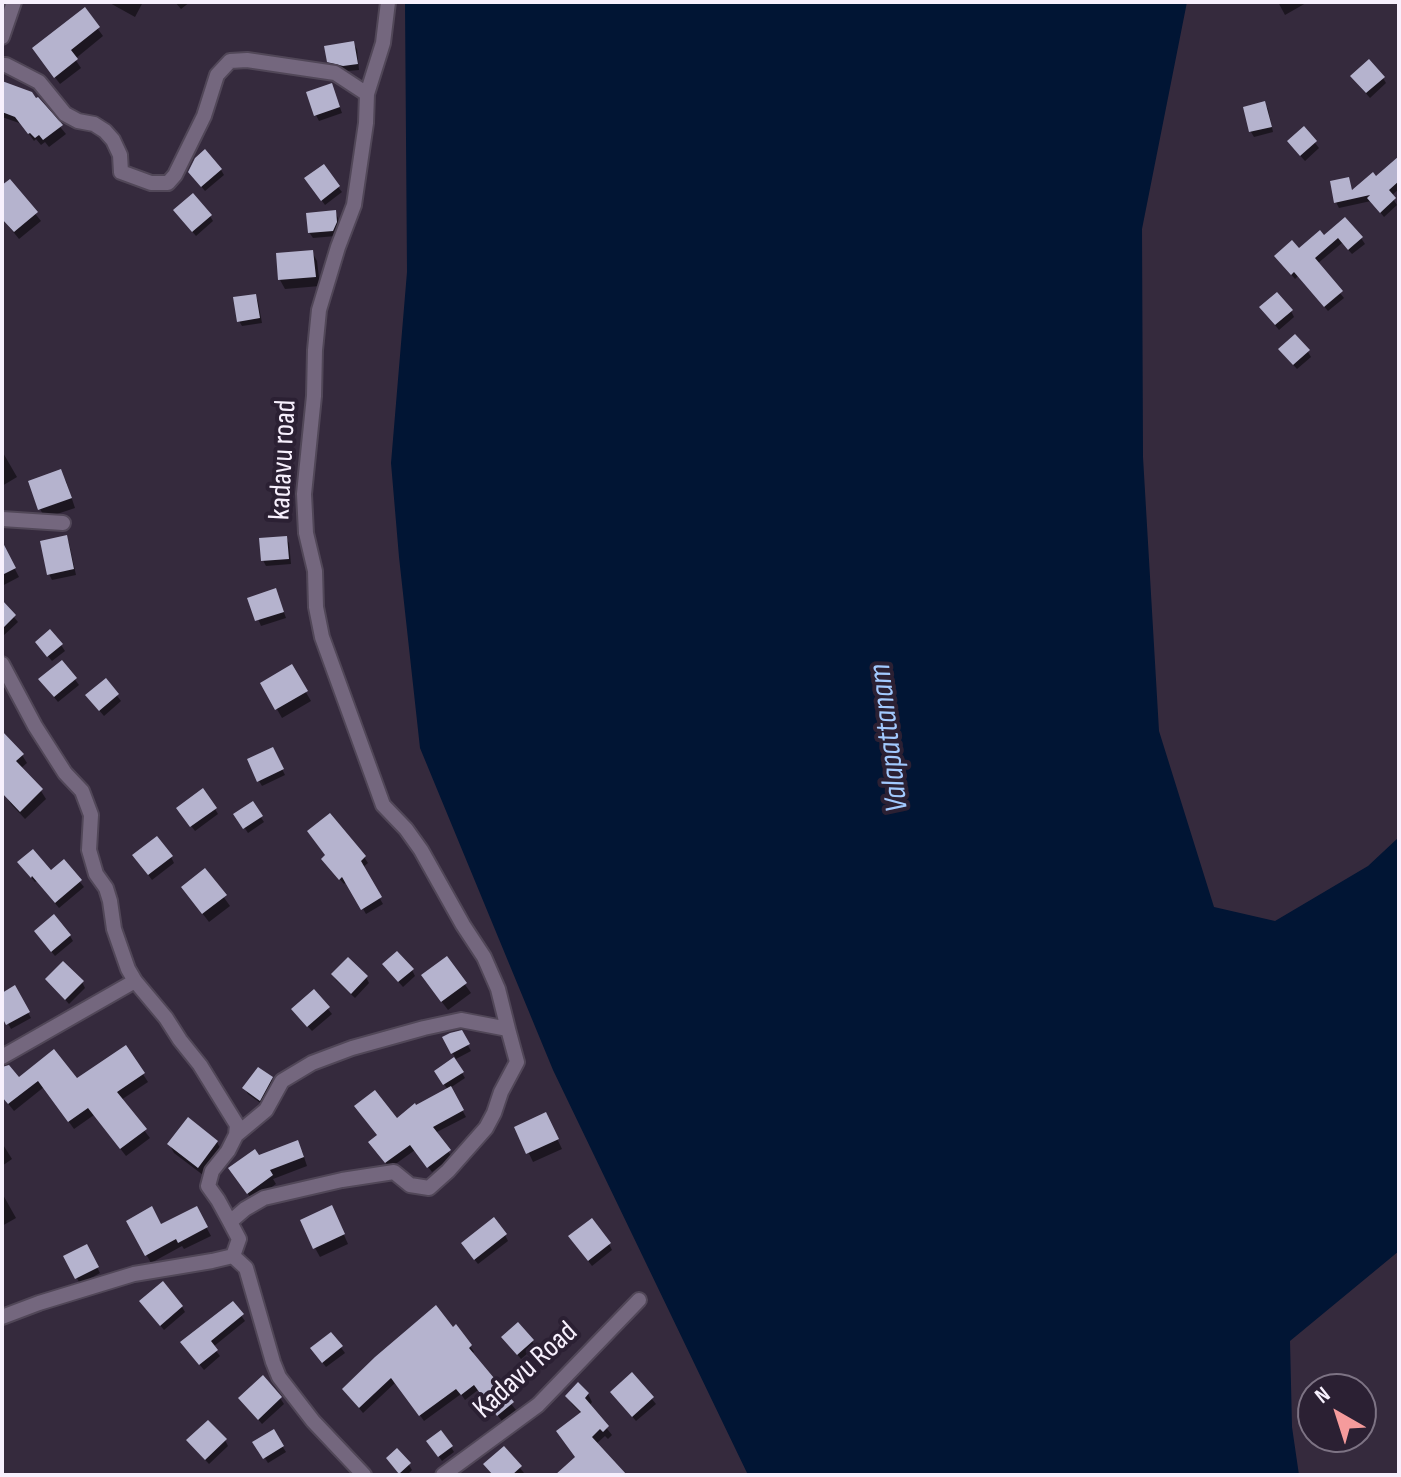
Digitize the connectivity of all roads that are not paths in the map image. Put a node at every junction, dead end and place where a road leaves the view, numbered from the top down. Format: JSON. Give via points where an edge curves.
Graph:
{"nodes":[{"id":1,"x":14,"y":2,"type":"edge"},
{"id":2,"x":388,"y":2,"type":"edge"},
{"id":3,"x":2,"y":37,"type":"edge"},
{"id":4,"x":2,"y":65,"type":"edge"},
{"id":5,"x":367,"y":94,"type":"junction"},
{"id":6,"x":2,"y":519,"type":"edge"},
{"id":7,"x":63,"y":523,"type":"dead end"},
{"id":8,"x":2,"y":664,"type":"edge"},
{"id":9,"x":135,"y":981,"type":"junction"},
{"id":10,"x":508,"y":1029,"type":"junction"},
{"id":11,"x":2,"y":1057,"type":"edge"},
{"id":12,"x":236,"y":1135,"type":"junction"},
{"id":13,"x":230,"y":1222,"type":"junction"},
{"id":14,"x":233,"y":1256,"type":"junction"},
{"id":15,"x":639,"y":1300,"type":"dead end"},
{"id":16,"x":2,"y":1317,"type":"edge"},
{"id":17,"x":364,"y":1475,"type":"edge"},
{"id":18,"x":443,"y":1475,"type":"edge"}],
"edges":[{"from":1,"to":3,"type":"street"},
{"from":2,"to":5,"type":"street","name":"kadavu road","via":[[383,43]]},
{"from":4,"to":5,"type":"street","via":[[39,82],[65,114],[105,131],[120,155],[121,172],[151,183],[168,183],[175,175],[217,75],[230,61],[335,73]]},
{"from":5,"to":10,"type":"street","name":"kadavu road","via":[[354,205],[319,310],[315,350],[304,494],[316,607],[383,805],[421,850],[484,957]]},
{"from":6,"to":7,"type":"street"},
{"from":8,"to":9,"type":"street","via":[[35,726],[82,791],[91,815],[89,850]]},
{"from":9,"to":11,"type":"street"},
{"from":9,"to":12,"type":"street","via":[[200,1065],[237,1125]]},
{"from":10,"to":12,"type":"street","via":[[461,1020],[312,1063],[282,1081],[266,1110]]},
{"from":10,"to":13,"type":"street","name":"kadavu road","via":[[517,1062],[494,1113],[429,1188],[410,1185],[394,1172],[342,1180],[264,1198]]},
{"from":12,"to":13,"type":"street","via":[[208,1186]]},
{"from":13,"to":14,"type":"street","via":[[239,1239]]},
{"from":14,"to":16,"type":"street","via":[[134,1274]]},
{"from":14,"to":17,"type":"street","via":[[246,1268],[279,1377]]},
{"from":15,"to":18,"type":"street","name":"Kadavu Road","via":[[538,1405]]}]}
